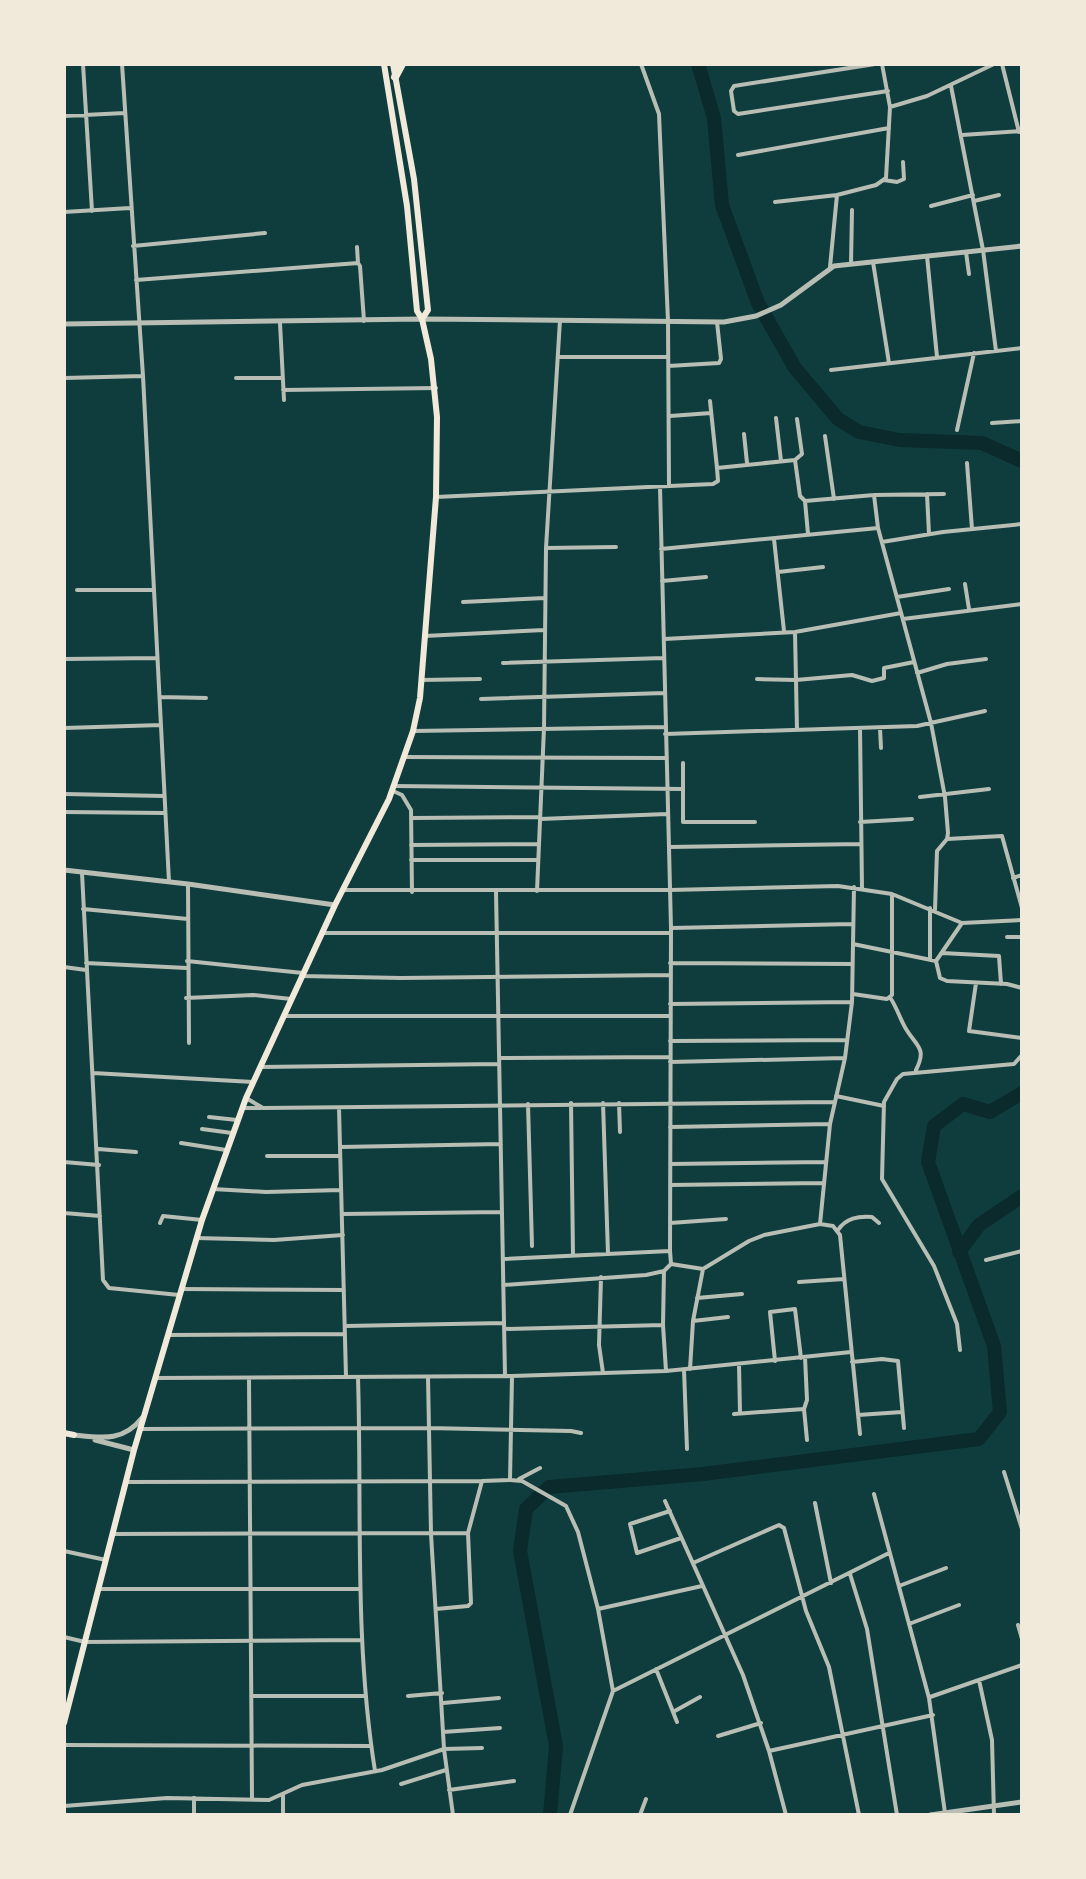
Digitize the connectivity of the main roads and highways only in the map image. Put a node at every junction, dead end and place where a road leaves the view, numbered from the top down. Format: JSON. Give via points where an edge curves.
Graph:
{"nodes":[{"id":1,"x":384,"y":64,"type":"edge"},
{"id":2,"x":393,"y":64,"type":"edge"},
{"id":3,"x":402,"y":64,"type":"edge"},
{"id":4,"x":395,"y":77,"type":"junction"},
{"id":5,"x":414,"y":179,"type":"junction"},
{"id":6,"x":404,"y":180,"type":"junction"},
{"id":7,"x":422,"y":319,"type":"junction"},
{"id":8,"x":64,"y":1433,"type":"edge"},
{"id":9,"x":74,"y":1435,"type":"road end"},
{"id":10,"x":64,"y":1723,"type":"edge"}],
"edges":[{"from":1,"to":6,"type":"main road"},
{"from":2,"to":4,"type":"main road"},
{"from":3,"to":4,"type":"highway"},
{"from":4,"to":5,"type":"main road"},
{"from":5,"to":6,"type":"main road"},
{"from":5,"to":7,"type":"main road","via":[[428,310]]},
{"from":6,"to":7,"type":"main road"},
{"from":7,"to":10,"type":"main road","via":[[436,388],[436,497],[413,731],[393,788],[302,974],[226,1150],[134,1450]]},
{"from":8,"to":9,"type":"main road"}]}
